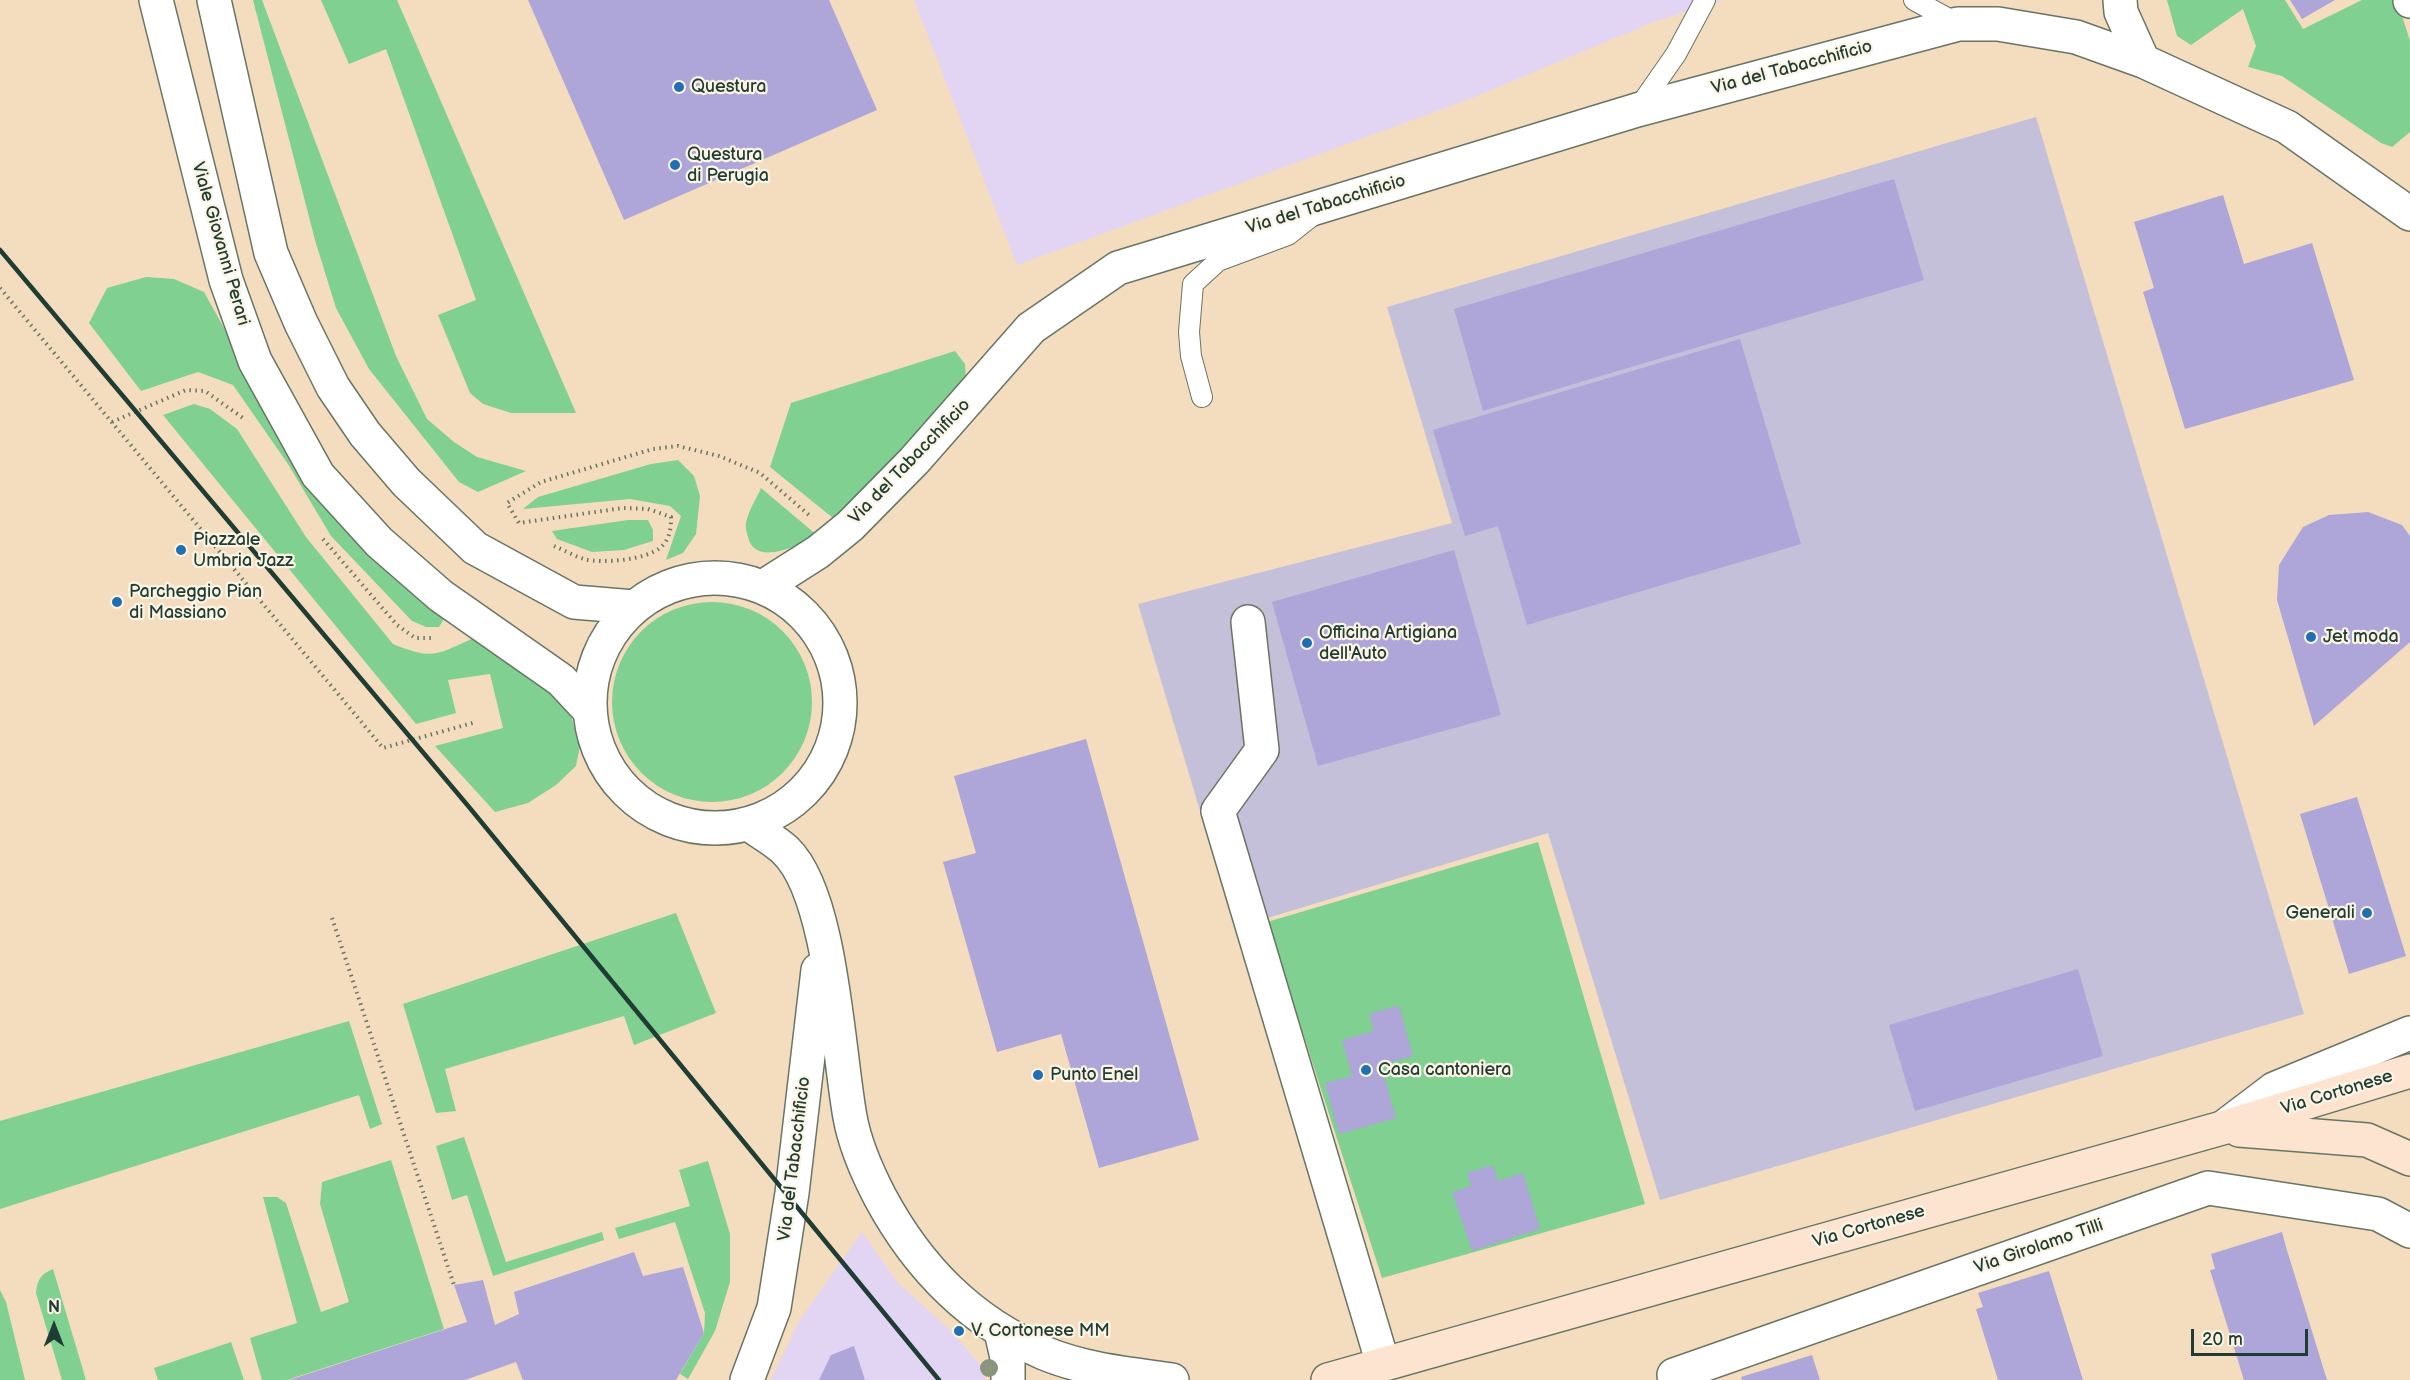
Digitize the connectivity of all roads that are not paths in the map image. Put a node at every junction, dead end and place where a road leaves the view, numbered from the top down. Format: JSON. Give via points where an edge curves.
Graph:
{"nodes":[{"id":1,"x":156,"y":0,"type":"edge"},
{"id":2,"x":214,"y":0,"type":"edge"},
{"id":3,"x":1705,"y":0,"type":"edge"},
{"id":4,"x":1914,"y":0,"type":"edge"},
{"id":5,"x":2023,"y":0,"type":"edge"},
{"id":6,"x":2120,"y":0,"type":"edge"},
{"id":7,"x":1958,"y":24,"type":"junction"},
{"id":8,"x":1998,"y":24,"type":"junction"},
{"id":9,"x":2143,"y":61,"type":"junction"},
{"id":10,"x":1637,"y":110,"type":"junction"},
{"id":11,"x":1326,"y":205,"type":"junction"},
{"id":12,"x":2408,"y":214,"type":"edge"},
{"id":13,"x":1202,"y":397,"type":"dead end"},
{"id":14,"x":763,"y":587,"type":"junction"},
{"id":15,"x":634,"y":607,"type":"junction"},
{"id":16,"x":1248,"y":622,"type":"dead end"},
{"id":17,"x":588,"y":710,"type":"junction"},
{"id":18,"x":750,"y":825,"type":"junction"},
{"id":19,"x":822,"y":933,"type":"junction"},
{"id":20,"x":2410,"y":1033,"type":"edge"},
{"id":21,"x":2410,"y":1071,"type":"edge"},
{"id":22,"x":2222,"y":1128,"type":"junction"},
{"id":23,"x":2410,"y":1159,"type":"edge"},
{"id":24,"x":2410,"y":1231,"type":"edge"},
{"id":25,"x":1001,"y":1331,"type":"junction"},
{"id":26,"x":1383,"y":1364,"type":"junction"},
{"id":27,"x":1674,"y":1375,"type":"dead end"},
{"id":28,"x":1333,"y":1379,"type":"edge"},
{"id":29,"x":747,"y":1380,"type":"edge"},
{"id":30,"x":1008,"y":1380,"type":"edge"},
{"id":31,"x":1172,"y":1380,"type":"edge"}],
"edges":[{"from":1,"to":17,"type":"street","name":"Viale Giovanni Perari","via":[[226,280],[255,362],[318,475],[378,542],[441,596],[561,680]]},
{"from":2,"to":15,"type":"street","via":[[271,254],[333,387],[365,434],[406,482],[475,548],[574,602]]},
{"from":3,"to":10,"type":"lane","via":[[1676,54]]},
{"from":4,"to":7,"type":"lane"},
{"from":5,"to":8,"type":"street"},
{"from":6,"to":9,"type":"street","via":[[2121,12]]},
{"from":7,"to":8,"type":"street","name":"Via del Tabacchificio"},
{"from":7,"to":10,"type":"street","name":"Via del Tabacchificio"},
{"from":8,"to":9,"type":"street","name":"Via del Tabacchificio","via":[[2076,37]]},
{"from":9,"to":12,"type":"street","name":"Via del Tabacchificio","via":[[2287,127]]},
{"from":10,"to":11,"type":"street","name":"Via del Tabacchificio"},
{"from":11,"to":13,"type":"lane","via":[[1288,235],[1218,261],[1193,284],[1189,332]]},
{"from":11,"to":14,"type":"street","name":"Via del Tabacchificio","via":[[1118,268],[1031,328],[914,461],[836,537]]},
{"from":14,"to":15,"type":"street","via":[[728,578],[692,579],[661,590]]},
{"from":14,"to":18,"type":"street","via":[[806,616],[834,660],[841,711],[828,761],[795,801]]},
{"from":15,"to":17,"type":"street","via":[[608,636],[592,672]]},
{"from":16,"to":26,"type":"street","via":[[1262,750],[1218,811]]},
{"from":17,"to":18,"type":"street","via":[[602,759],[623,790],[652,813],[699,829]]},
{"from":18,"to":19,"type":"street","name":"Via del Tabacchificio","via":[[787,852],[810,887]]},
{"from":19,"to":25,"type":"street","name":"Via del Tabacchificio","via":[[850,1118],[866,1170],[898,1229],[933,1275]]},
{"from":19,"to":29,"type":"street","name":"Via del Tabacchificio","via":[[792,1193],[774,1308]]},
{"from":20,"to":22,"type":"street","via":[[2274,1089]]},
{"from":21,"to":22,"type":"main road","name":"Via Cortonese"},
{"from":22,"to":23,"type":"main road","via":[[2367,1140]]},
{"from":22,"to":26,"type":"main road","name":"Via Cortonese"},
{"from":24,"to":27,"type":"street","name":"Via Girolamo Tilli","via":[[2378,1214],[2208,1188]]},
{"from":25,"to":30,"type":"street"},
{"from":25,"to":31,"type":"street","name":"Via del Tabacchificio","via":[[1046,1353],[1103,1371]]},
{"from":26,"to":28,"type":"main road","name":"Via Cortonese"}]}
